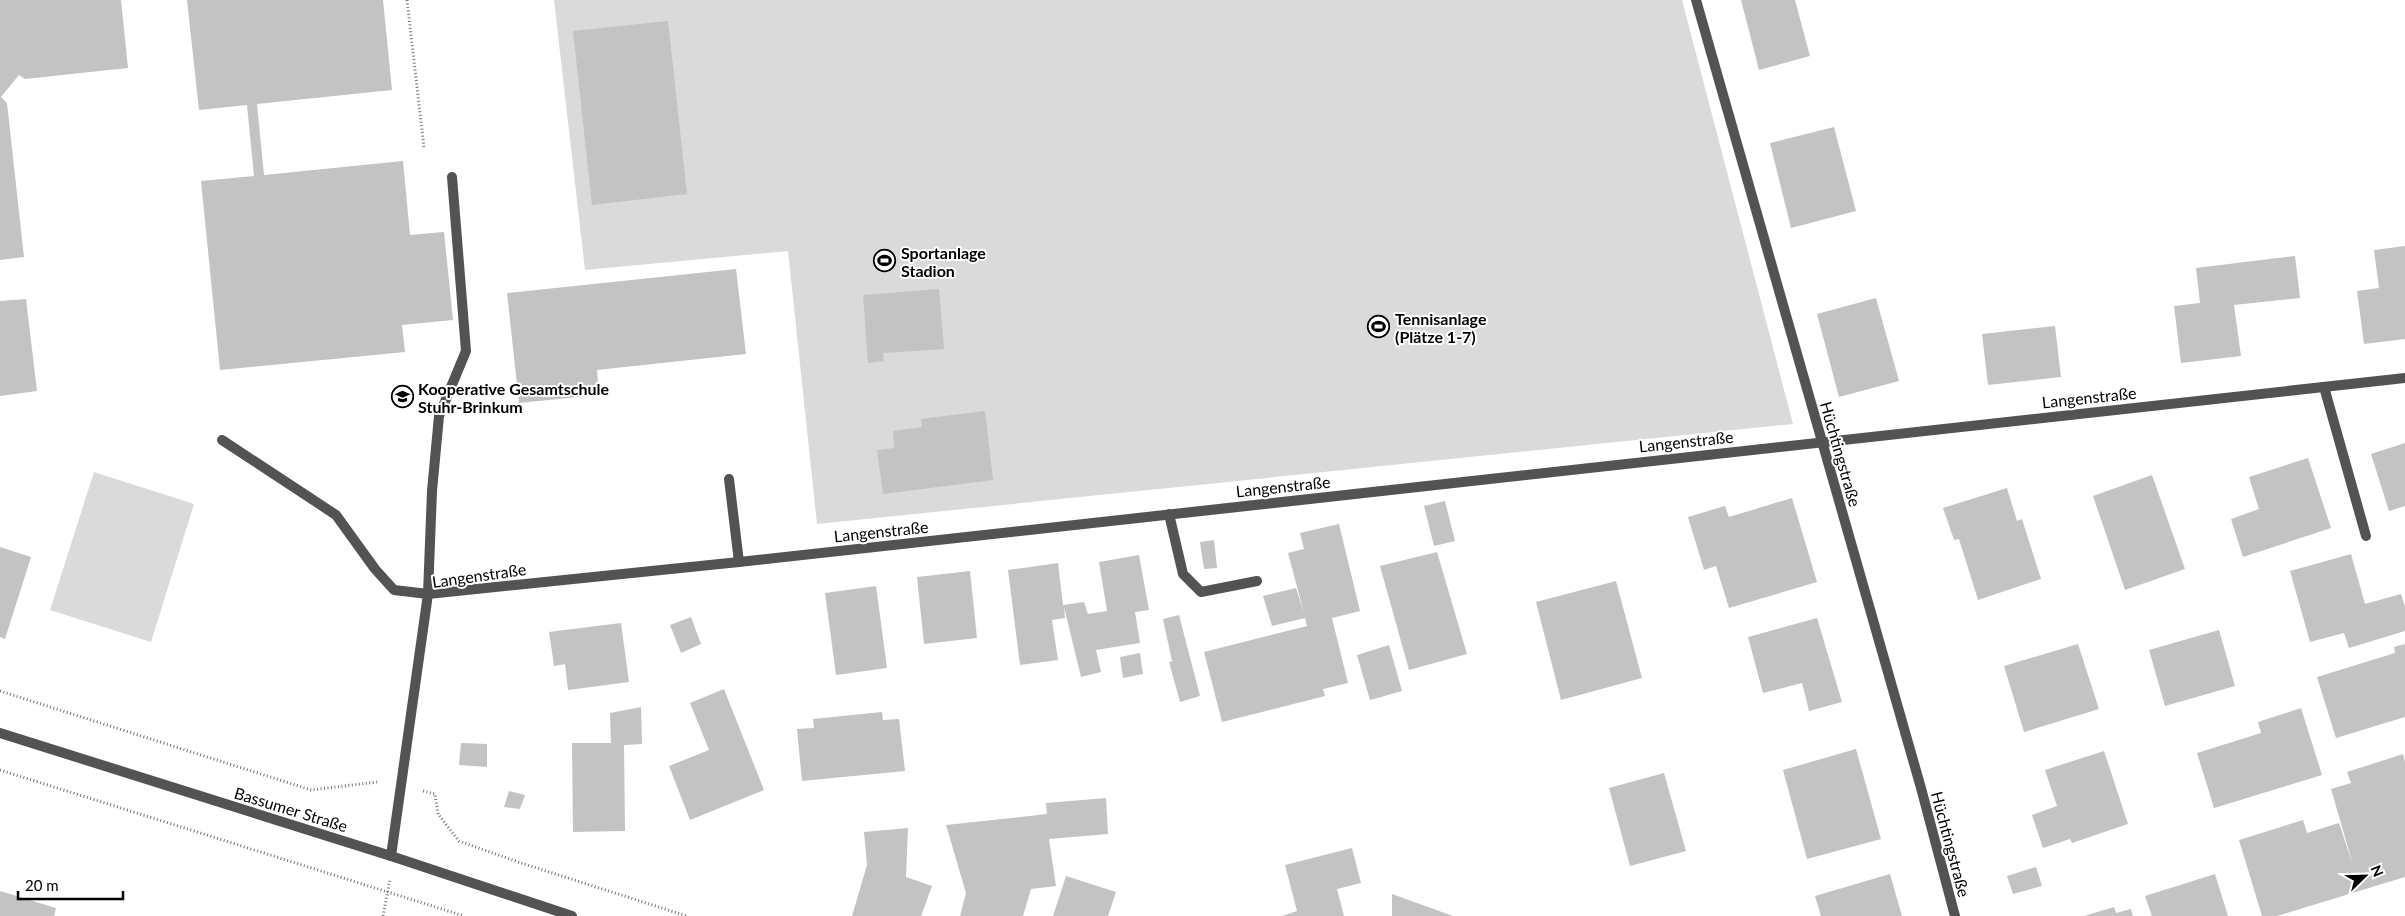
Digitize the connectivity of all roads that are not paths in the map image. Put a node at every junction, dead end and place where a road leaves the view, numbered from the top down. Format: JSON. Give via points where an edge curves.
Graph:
{"nodes":[{"id":1,"x":1696,"y":0,"type":"edge"},
{"id":2,"x":452,"y":177,"type":"dead end"},
{"id":3,"x":2405,"y":378,"type":"edge"},
{"id":4,"x":2324,"y":387,"type":"junction"},
{"id":5,"x":222,"y":440,"type":"dead end"},
{"id":6,"x":1822,"y":441,"type":"junction"},
{"id":7,"x":729,"y":479,"type":"dead end"},
{"id":8,"x":1170,"y":514,"type":"junction"},
{"id":9,"x":2366,"y":536,"type":"dead end"},
{"id":10,"x":739,"y":562,"type":"junction"},
{"id":11,"x":1258,"y":581,"type":"dead end"},
{"id":12,"x":428,"y":594,"type":"junction"},
{"id":13,"x":0,"y":733,"type":"edge"},
{"id":14,"x":391,"y":856,"type":"junction"},
{"id":15,"x":572,"y":916,"type":"edge"},
{"id":16,"x":1955,"y":916,"type":"edge"}],
"edges":[{"from":1,"to":6,"type":"street","name":"Hüchtingstraße"},
{"from":2,"to":12,"type":"street","via":[[466,351],[439,416]]},
{"from":3,"to":4,"type":"street","name":"Langenstraße"},
{"from":4,"to":6,"type":"street","name":"Langenstraße"},
{"from":4,"to":9,"type":"street"},
{"from":5,"to":12,"type":"street","via":[[336,515],[394,590]]},
{"from":6,"to":8,"type":"street","name":"Langenstraße"},
{"from":6,"to":16,"type":"street","name":"Hüchtingstraße"},
{"from":7,"to":10,"type":"street"},
{"from":8,"to":10,"type":"street","name":"Langenstraße"},
{"from":8,"to":11,"type":"street","via":[[1183,574],[1201,592]]},
{"from":10,"to":12,"type":"street","name":"Langenstraße"},
{"from":12,"to":14,"type":"street","name":"Langenstraße"},
{"from":13,"to":14,"type":"street","name":"Bassumer Straße"},
{"from":14,"to":15,"type":"street","name":"Bassumer Straße"}]}
